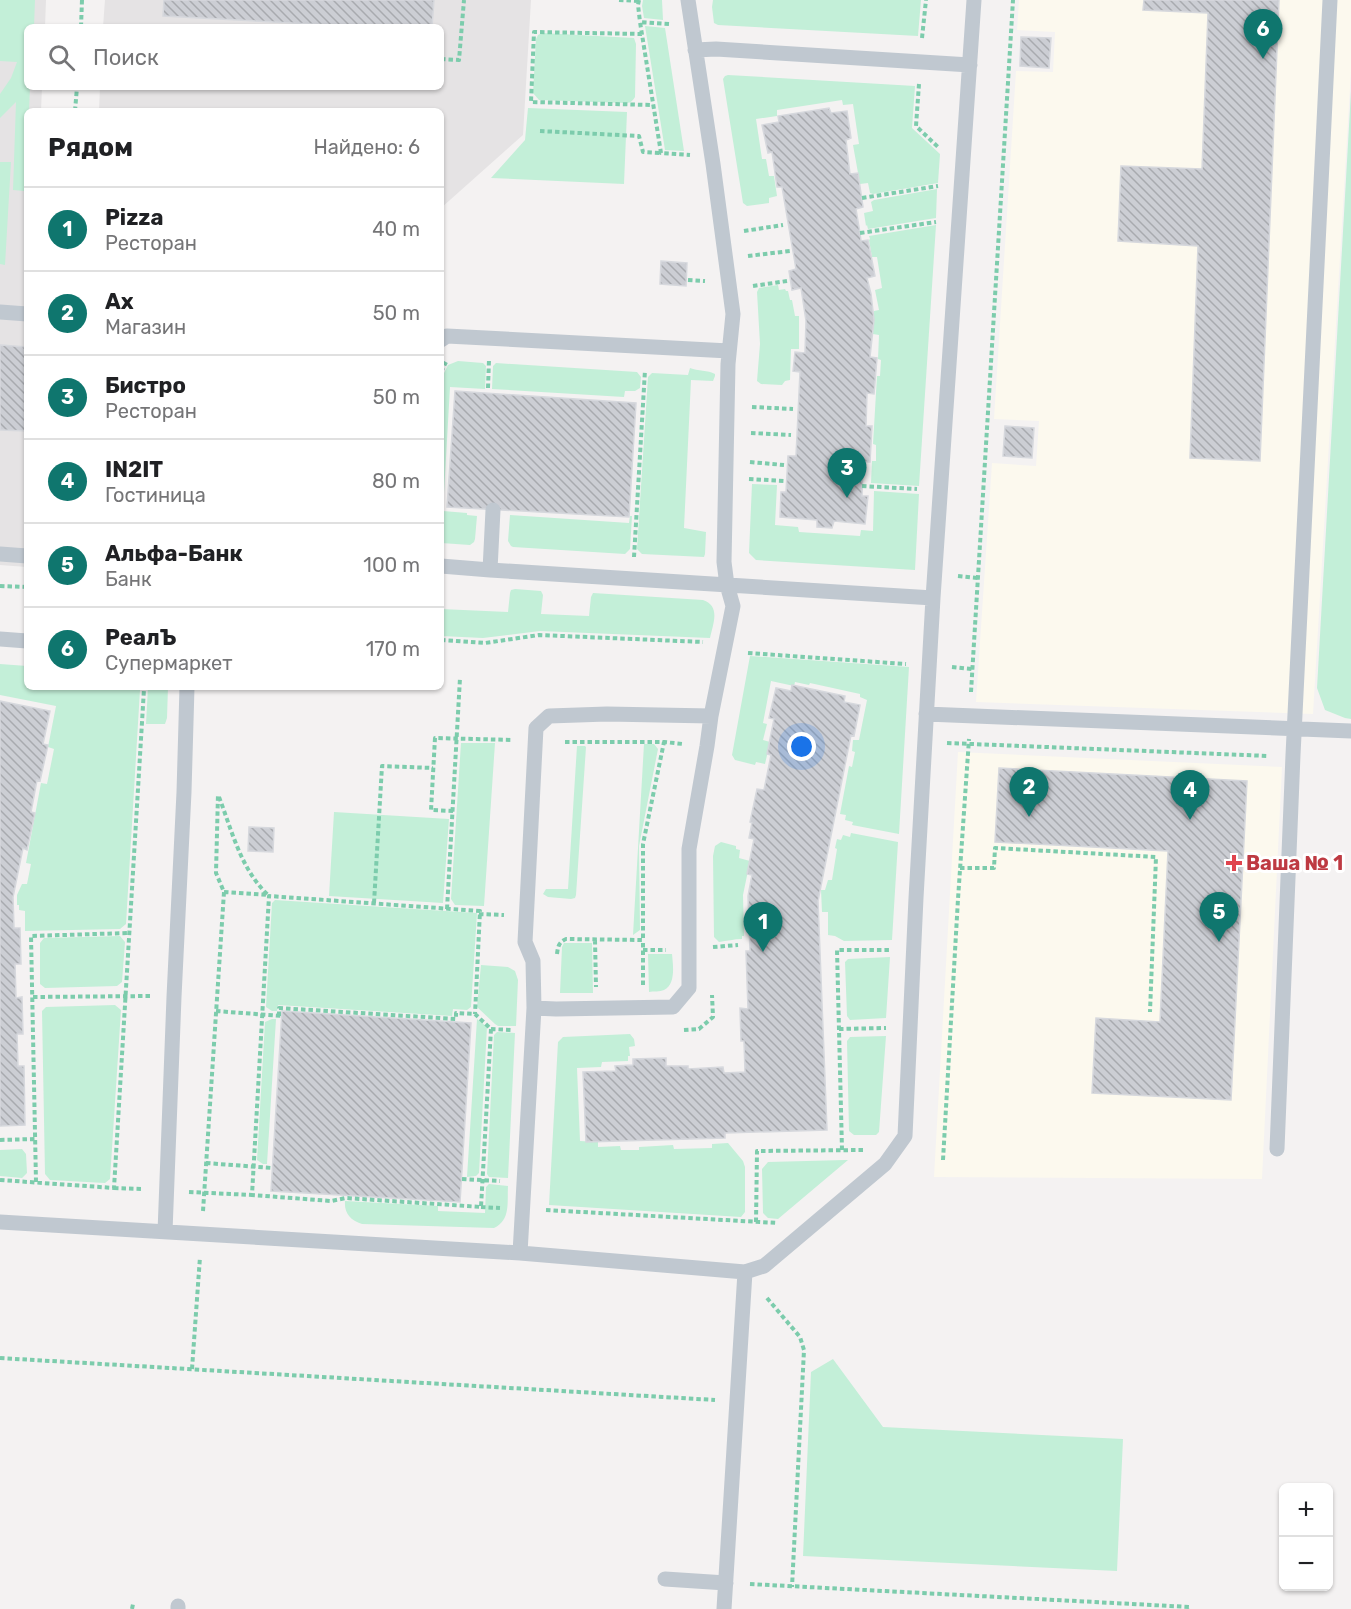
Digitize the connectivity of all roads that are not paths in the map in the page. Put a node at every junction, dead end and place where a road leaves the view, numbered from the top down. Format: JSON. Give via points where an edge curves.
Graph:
{"nodes":[{"id":1,"x":688,"y":0,"type":"edge"},
{"id":2,"x":974,"y":0,"type":"edge"},
{"id":3,"x":1330,"y":0,"type":"edge"},
{"id":4,"x":695,"y":50,"type":"junction"},
{"id":5,"x":970,"y":65,"type":"junction"},
{"id":6,"x":0,"y":312,"type":"edge"},
{"id":7,"x":24,"y":314,"type":"edge"},
{"id":8,"x":444,"y":338,"type":"edge"},
{"id":9,"x":729,"y":351,"type":"junction"},
{"id":10,"x":493,"y":510,"type":"dead end"},
{"id":11,"x":0,"y":554,"type":"edge"},
{"id":12,"x":24,"y":556,"type":"edge"},
{"id":13,"x":444,"y":566,"type":"edge"},
{"id":14,"x":490,"y":570,"type":"junction"},
{"id":15,"x":727,"y":585,"type":"junction"},
{"id":16,"x":933,"y":598,"type":"junction"},
{"id":17,"x":0,"y":639,"type":"edge"},
{"id":18,"x":24,"y":641,"type":"edge"},
{"id":19,"x":187,"y":690,"type":"edge"},
{"id":20,"x":926,"y":714,"type":"junction"},
{"id":21,"x":711,"y":716,"type":"junction"},
{"id":22,"x":1295,"y":729,"type":"junction"},
{"id":23,"x":1351,"y":730,"type":"edge"},
{"id":24,"x":534,"y":1008,"type":"junction"},
{"id":25,"x":1277,"y":1149,"type":"dead end"},
{"id":26,"x":0,"y":1222,"type":"edge"},
{"id":27,"x":165,"y":1232,"type":"junction"},
{"id":28,"x":520,"y":1253,"type":"junction"},
{"id":29,"x":745,"y":1272,"type":"junction"},
{"id":30,"x":665,"y":1579,"type":"dead end"},
{"id":31,"x":726,"y":1583,"type":"junction"},
{"id":32,"x":724,"y":1609,"type":"edge"}],
"edges":[{"from":1,"to":4,"type":"lane"},
{"from":2,"to":5,"type":"lane"},
{"from":3,"to":22,"type":"lane"},
{"from":4,"to":5,"type":"lane"},
{"from":4,"to":9,"type":"lane","via":[[733,314]]},
{"from":5,"to":16,"type":"lane"},
{"from":6,"to":7,"type":"lane"},
{"from":8,"to":9,"type":"lane"},
{"from":9,"to":15,"type":"lane","via":[[724,562]]},
{"from":10,"to":14,"type":"lane"},
{"from":11,"to":12,"type":"lane"},
{"from":13,"to":14,"type":"lane"},
{"from":14,"to":15,"type":"lane"},
{"from":15,"to":16,"type":"lane"},
{"from":15,"to":21,"type":"lane","via":[[733,606]]},
{"from":16,"to":20,"type":"lane"},
{"from":17,"to":18,"type":"lane"},
{"from":19,"to":27,"type":"lane"},
{"from":20,"to":22,"type":"lane"},
{"from":20,"to":29,"type":"lane","via":[[905,1136],[876,1172],[764,1266]]},
{"from":21,"to":24,"type":"lane","via":[[688,849],[689,988],[673,1007]]},
{"from":21,"to":24,"type":"lane","via":[[549,716],[536,728],[525,942],[533,961]]},
{"from":22,"to":23,"type":"lane"},
{"from":22,"to":25,"type":"lane"},
{"from":24,"to":28,"type":"lane"},
{"from":26,"to":27,"type":"lane"},
{"from":27,"to":28,"type":"lane"},
{"from":28,"to":29,"type":"lane"},
{"from":29,"to":31,"type":"lane"},
{"from":30,"to":31,"type":"lane"},
{"from":31,"to":32,"type":"lane"}]}
